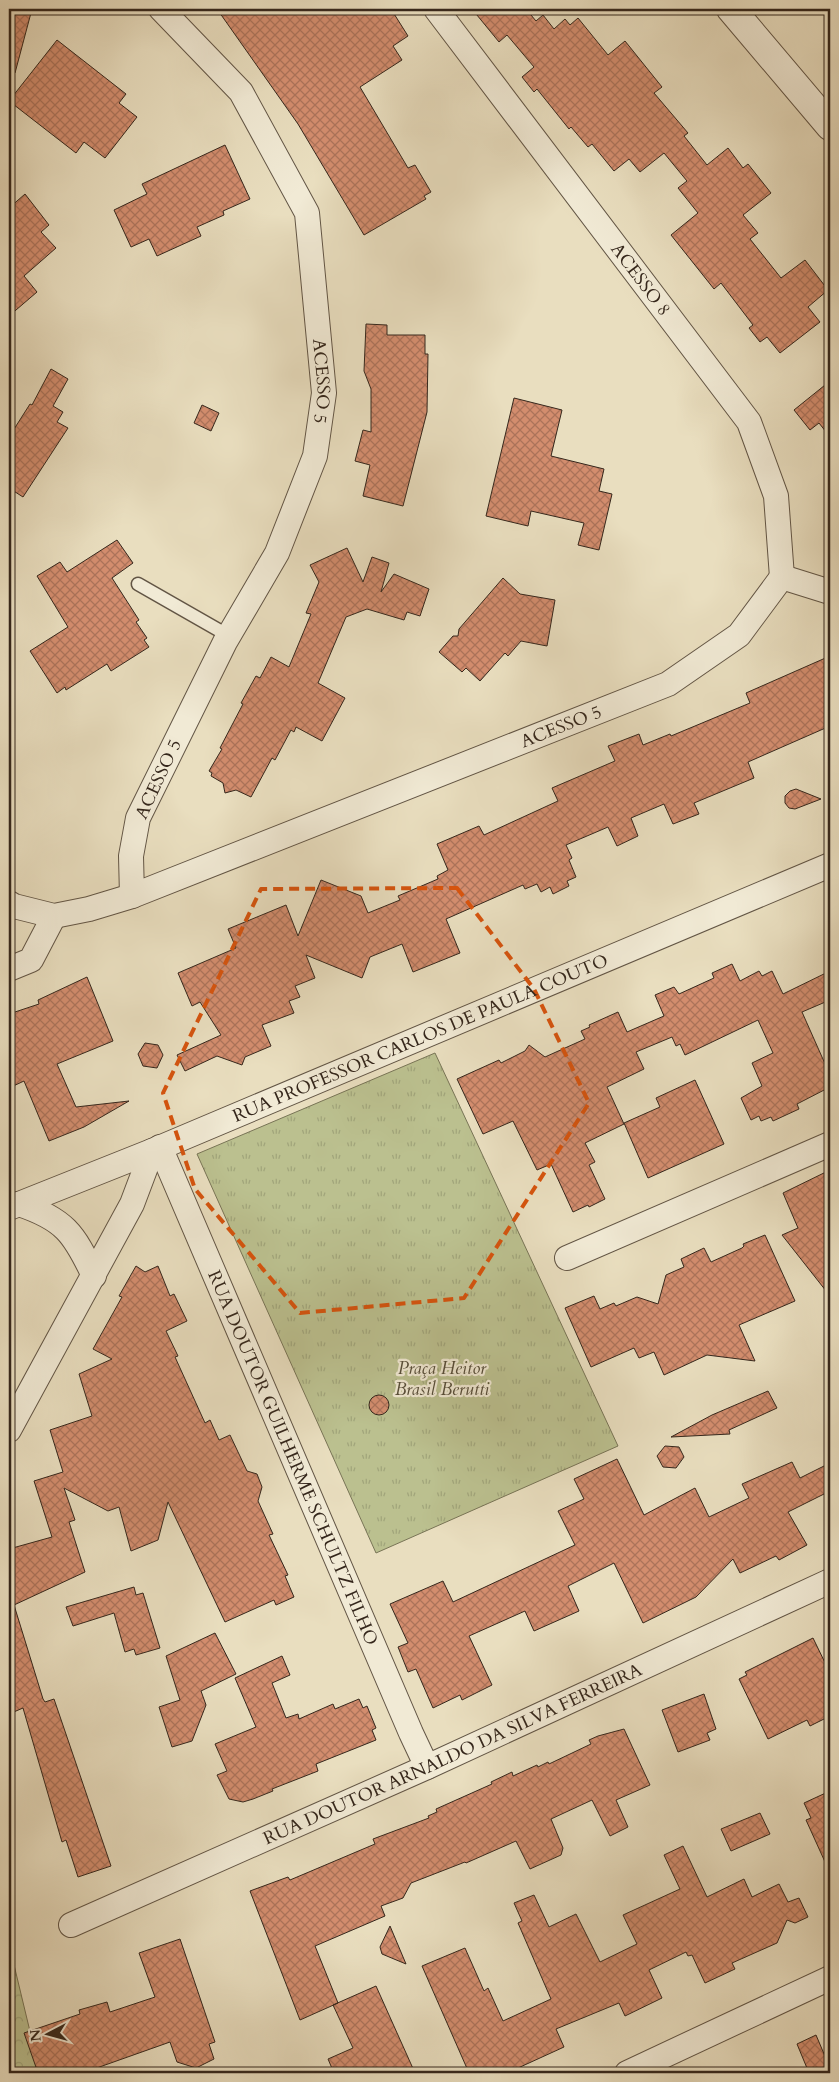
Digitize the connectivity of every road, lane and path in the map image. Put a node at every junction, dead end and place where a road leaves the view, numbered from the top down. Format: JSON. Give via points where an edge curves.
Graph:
{"nodes":[{"id":1,"x":161,"y":9,"type":"edge"},
{"id":2,"x":436,"y":9,"type":"edge"},
{"id":3,"x":731,"y":9,"type":"edge"},
{"id":4,"x":830,"y":126,"type":"edge"},
{"id":5,"x":782,"y":577,"type":"junction"},
{"id":6,"x":138,"y":584,"type":"dead end"},
{"id":7,"x":830,"y":592,"type":"edge"},
{"id":8,"x":229,"y":636,"type":"junction"},
{"id":9,"x":830,"y":865,"type":"edge"},
{"id":10,"x":132,"y":896,"type":"junction"},
{"id":11,"x":9,"y":903,"type":"edge"},
{"id":12,"x":54,"y":916,"type":"junction"},
{"id":13,"x":9,"y":969,"type":"edge"},
{"id":14,"x":830,"y":1144,"type":"edge"},
{"id":15,"x":156,"y":1149,"type":"junction"},
{"id":16,"x":14,"y":1206,"type":"edge"},
{"id":17,"x":567,"y":1258,"type":"dead end"},
{"id":18,"x":94,"y":1276,"type":"junction"},
{"id":19,"x":9,"y":1430,"type":"edge"},
{"id":20,"x":830,"y":1581,"type":"edge"},
{"id":21,"x":427,"y":1767,"type":"junction"},
{"id":22,"x":71,"y":1924,"type":"dead end"},
{"id":23,"x":830,"y":1978,"type":"edge"},
{"id":24,"x":627,"y":2073,"type":"edge"}],
"edges":[{"from":1,"to":8,"type":"street","name":"ACESSO 5","via":[[241,92],[307,213],[324,393],[315,456],[277,553]]},
{"from":2,"to":5,"type":"street","name":"ACESSO 8","via":[[749,422],[776,496]]},
{"from":3,"to":4,"type":"street"},
{"from":5,"to":7,"type":"street"},
{"from":5,"to":10,"type":"street","name":"ACESSO 5","via":[[739,635],[668,684]]},
{"from":6,"to":8,"type":"lane"},
{"from":8,"to":10,"type":"street","name":"ACESSO 5","via":[[138,818],[130,856]]},
{"from":9,"to":15,"type":"street","name":"RUA PROFESSOR CARLOS DE PAULA COUTO"},
{"from":10,"to":12,"type":"street"},
{"from":11,"to":12,"type":"street"},
{"from":12,"to":13,"type":"street","via":[[31,960]]},
{"from":14,"to":17,"type":"street"},
{"from":15,"to":16,"type":"street","name":"RUA PROFESSOR CARLOS DE PAULA COUTO"},
{"from":15,"to":18,"type":"street","via":[[132,1204]]},
{"from":15,"to":21,"type":"street","name":"RUA DOUTOR GUILHERME SCHULTZ FILHO"},
{"from":16,"to":18,"type":"street","via":[[44,1212],[66,1228],[82,1250]]},
{"from":18,"to":19,"type":"street"},
{"from":20,"to":21,"type":"street","name":"RUA DOUTOR ARNALDO DA SILVA FERREIRA"},
{"from":21,"to":22,"type":"street","name":"RUA DOUTOR ARNALDO DA SILVA FERREIRA"},
{"from":23,"to":24,"type":"street"}]}
